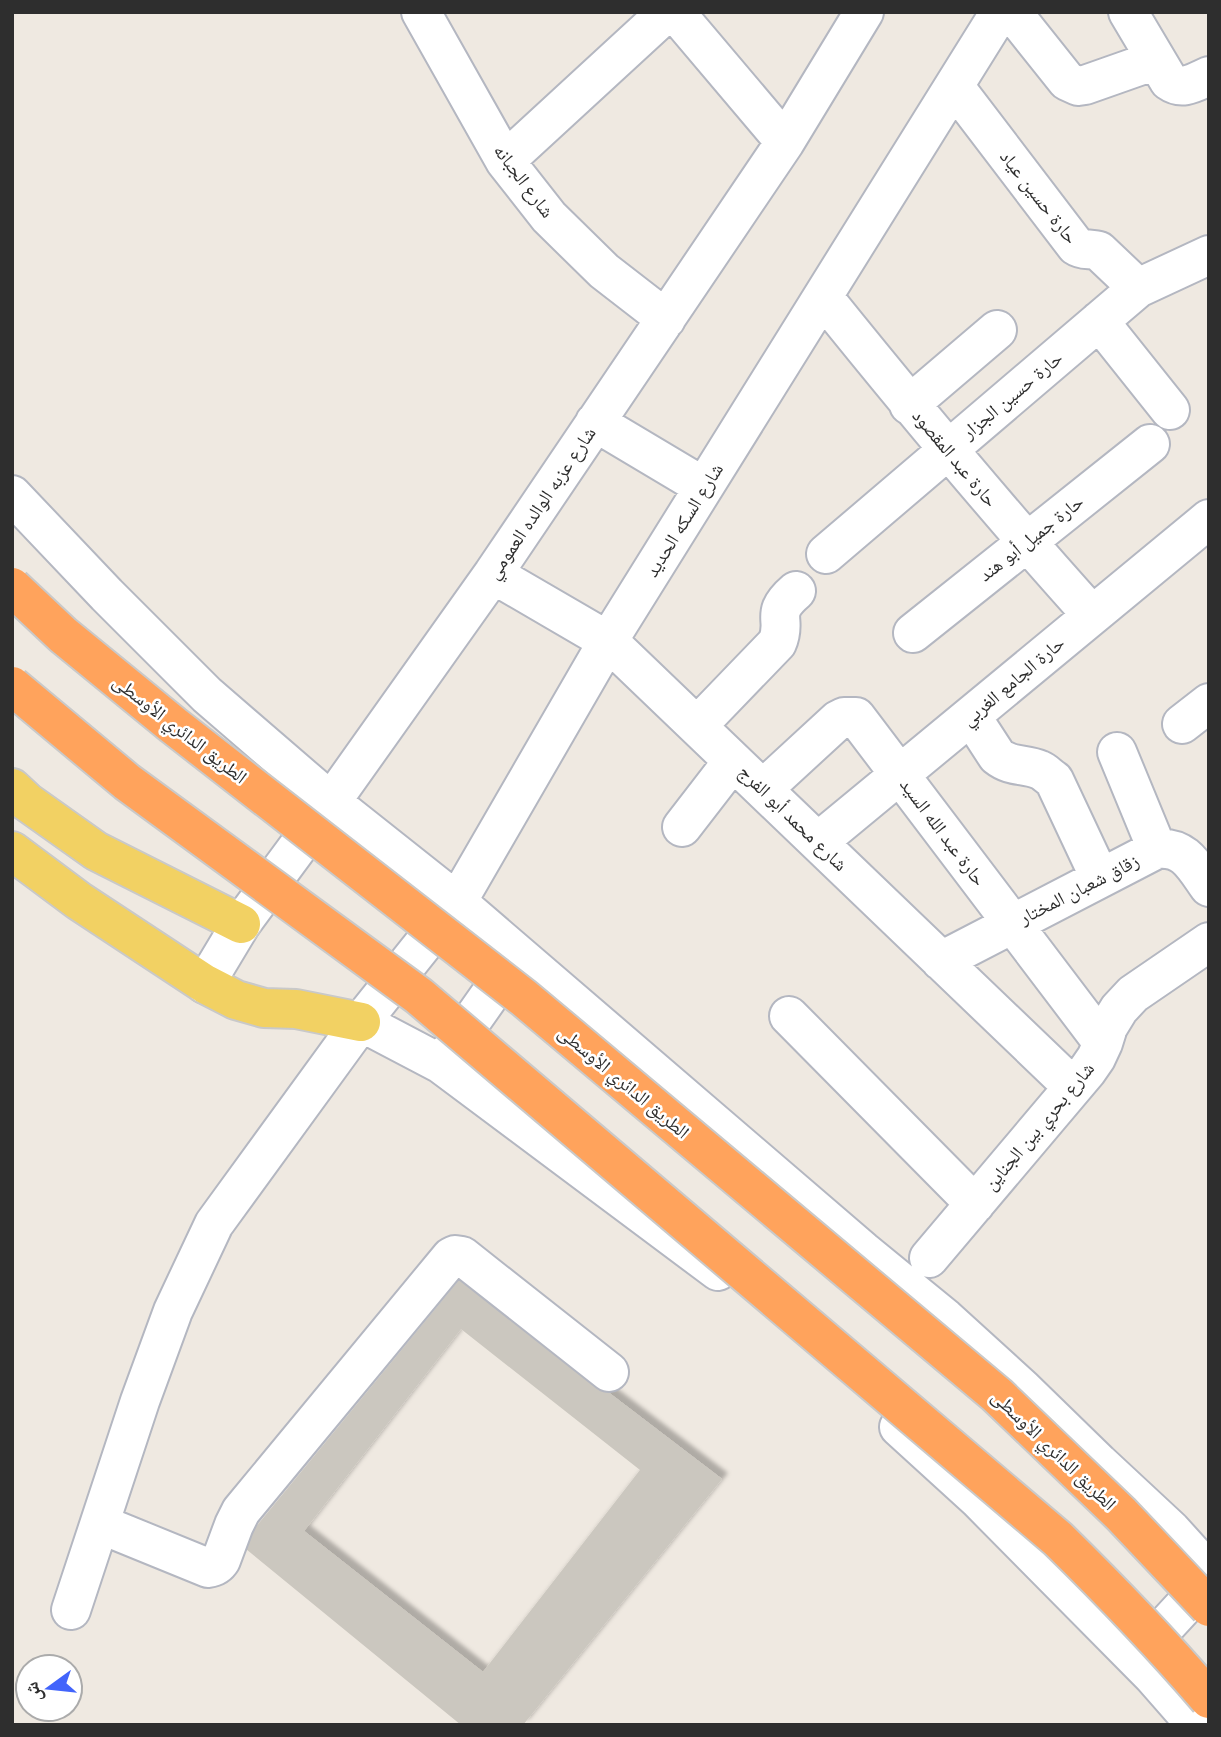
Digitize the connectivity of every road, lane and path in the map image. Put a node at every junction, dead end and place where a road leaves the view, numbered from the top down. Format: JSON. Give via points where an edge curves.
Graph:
{"nodes":[{"id":1,"x":421,"y":12,"type":"edge"},
{"id":2,"x":667,"y":12,"type":"edge"},
{"id":3,"x":675,"y":12,"type":"edge"},
{"id":4,"x":864,"y":12,"type":"edge"},
{"id":5,"x":1000,"y":12,"type":"edge"},
{"id":6,"x":1012,"y":12,"type":"edge"},
{"id":7,"x":1128,"y":12,"type":"edge"},
{"id":8,"x":1156,"y":60,"type":"junction"},
{"id":9,"x":1209,"y":76,"type":"edge"},
{"id":10,"x":954,"y":86,"type":"junction"},
{"id":11,"x":785,"y":142,"type":"junction"},
{"id":12,"x":505,"y":161,"type":"junction"},
{"id":13,"x":1209,"y":255,"type":"edge"},
{"id":14,"x":1138,"y":288,"type":"junction"},
{"id":15,"x":823,"y":297,"type":"junction"},
{"id":16,"x":666,"y":318,"type":"junction"},
{"id":17,"x":1099,"y":321,"type":"junction"},
{"id":18,"x":997,"y":330,"type":"dead end"},
{"id":19,"x":909,"y":405,"type":"junction"},
{"id":20,"x":1170,"y":410,"type":"dead end"},
{"id":21,"x":595,"y":422,"type":"junction"},
{"id":22,"x":1150,"y":444,"type":"dead end"},
{"id":23,"x":948,"y":450,"type":"junction"},
{"id":24,"x":705,"y":487,"type":"junction"},
{"id":25,"x":12,"y":495,"type":"edge"},
{"id":26,"x":1209,"y":519,"type":"edge"},
{"id":27,"x":1027,"y":542,"type":"junction"},
{"id":28,"x":827,"y":554,"type":"dead end"},
{"id":29,"x":493,"y":574,"type":"junction"},
{"id":30,"x":12,"y":587,"type":"edge"},
{"id":31,"x":796,"y":591,"type":"dead end"},
{"id":32,"x":1093,"y":615,"type":"junction"},
{"id":33,"x":913,"y":633,"type":"dead end"},
{"id":34,"x":608,"y":641,"type":"junction"},
{"id":35,"x":12,"y":686,"type":"edge"},
{"id":36,"x":971,"y":716,"type":"junction"},
{"id":37,"x":697,"y":726,"type":"junction"},
{"id":38,"x":1117,"y":752,"type":"dead end"},
{"id":39,"x":733,"y":761,"type":"junction"},
{"id":40,"x":900,"y":775,"type":"junction"},
{"id":41,"x":12,"y":788,"type":"edge"},
{"id":42,"x":763,"y":789,"type":"junction"},
{"id":43,"x":331,"y":802,"type":"junction"},
{"id":44,"x":682,"y":827,"type":"dead end"},
{"id":45,"x":818,"y":842,"type":"junction"},
{"id":46,"x":1157,"y":849,"type":"junction"},
{"id":47,"x":12,"y":851,"type":"edge"},
{"id":48,"x":1100,"y":878,"type":"junction"},
{"id":49,"x":1209,"y":887,"type":"edge"},
{"id":50,"x":457,"y":902,"type":"junction"},
{"id":51,"x":241,"y":923,"type":"junction"},
{"id":52,"x":1012,"y":923,"type":"junction"},
{"id":53,"x":1209,"y":942,"type":"edge"},
{"id":54,"x":518,"y":955,"type":"junction"},
{"id":55,"x":941,"y":961,"type":"junction"},
{"id":56,"x":205,"y":984,"type":"junction"},
{"id":57,"x":789,"y":1016,"type":"dead end"},
{"id":58,"x":361,"y":1022,"type":"junction"},
{"id":59,"x":1104,"y":1042,"type":"junction"},
{"id":60,"x":441,"y":1064,"type":"junction"},
{"id":61,"x":1073,"y":1087,"type":"junction"},
{"id":62,"x":975,"y":1204,"type":"junction"},
{"id":63,"x":929,"y":1258,"type":"dead end"},
{"id":64,"x":608,"y":1372,"type":"dead end"},
{"id":65,"x":100,"y":1524,"type":"junction"},
{"id":66,"x":1209,"y":1572,"type":"edge"},
{"id":67,"x":1209,"y":1579,"type":"edge"},
{"id":68,"x":1209,"y":1607,"type":"edge"},
{"id":69,"x":71,"y":1610,"type":"dead end"},
{"id":70,"x":1136,"y":1658,"type":"junction"},
{"id":71,"x":1209,"y":1699,"type":"edge"},
{"id":72,"x":1196,"y":1725,"type":"edge"}],
"edges":[{"from":1,"to":12,"type":"street","name":"شارع الجبانه"},
{"from":2,"to":12,"type":"street"},
{"from":3,"to":11,"type":"street"},
{"from":4,"to":11,"type":"street","name":"شارع عزبه الوالده العمومي"},
{"from":5,"to":10,"type":"street","name":"شارع السكه الحديد"},
{"from":6,"to":8,"type":"street","via":[[1072,84],[1084,85]]},
{"from":7,"to":8,"type":"street"},
{"from":8,"to":9,"type":"street","via":[[1169,80],[1180,86]]},
{"from":10,"to":14,"type":"street","name":"حارة حسين عياد","via":[[1076,246],[1099,251]]},
{"from":10,"to":15,"type":"street","name":"شارع السكه الحديد"},
{"from":11,"to":16,"type":"street","name":"شارع عزبه الوالده العمومي"},
{"from":12,"to":16,"type":"street","name":"شارع الجبانه","via":[[549,217],[604,271]]},
{"from":13,"to":14,"type":"street","name":"حارة حسين الجزار"},
{"from":14,"to":17,"type":"street","name":"حارة حسين الجزار"},
{"from":15,"to":19,"type":"street","name":"حارة عبد المقصود"},
{"from":15,"to":24,"type":"street","name":"شارع السكه الحديد"},
{"from":16,"to":21,"type":"street","name":"شارع عزبه الوالده العمومي"},
{"from":17,"to":20,"type":"street"},
{"from":17,"to":23,"type":"street","name":"حارة حسين الجزار"},
{"from":18,"to":19,"type":"street"},
{"from":19,"to":23,"type":"street","name":"حارة عبد المقصود"},
{"from":21,"to":24,"type":"street"},
{"from":21,"to":29,"type":"street","name":"شارع عزبه الوالده العمومي"},
{"from":22,"to":27,"type":"street","name":"حارة جميل أبو هند"},
{"from":23,"to":27,"type":"street","name":"حارة عبد المقصود"},
{"from":23,"to":28,"type":"street","name":"حارة حسين الجزار"},
{"from":24,"to":34,"type":"street","name":"شارع السكه الحديد"},
{"from":25,"to":43,"type":"street","via":[[207,695]]},
{"from":26,"to":32,"type":"street","name":"حارة الجامع الغربي"},
{"from":27,"to":32,"type":"street","name":"حارة عبد المقصود"},
{"from":27,"to":33,"type":"street","name":"حارة جميل أبو هند"},
{"from":29,"to":34,"type":"street","name":"شارع محمد أبو الفرج"},
{"from":29,"to":43,"type":"street","name":"شارع عزبه الوالده العمومي"},
{"from":30,"to":68,"type":"highway","name":"الطريق الدائري الأوسطى","bridge":true,"via":[[173,725],[524,998],[997,1395],[1121,1514]]},
{"from":31,"to":37,"type":"street","via":[[780,610],[777,643]]},
{"from":32,"to":36,"type":"street","name":"حارة الجامع الغربي"},
{"from":34,"to":37,"type":"street","name":"شارع محمد أبو الفرج"},
{"from":34,"to":50,"type":"street","name":"شارع السكه الحديد"},
{"from":35,"to":71,"type":"highway","bridge":true,"via":[[127,782],[419,996],[1058,1539]]},
{"from":36,"to":40,"type":"street","name":"حارة الجامع الغربي"},
{"from":36,"to":48,"type":"street","via":[[997,757],[1042,770],[1054,780]]},
{"from":37,"to":39,"type":"street","name":"شارع محمد أبو الفرج"},
{"from":38,"to":46,"type":"street"},
{"from":39,"to":42,"type":"street","name":"شارع محمد أبو الفرج"},
{"from":39,"to":44,"type":"street"},
{"from":40,"to":42,"type":"street","name":"حارة عبد الله السيد","via":[[856,717],[850,716],[838,720]]},
{"from":40,"to":45,"type":"street","name":"حارة الجامع الغربي"},
{"from":40,"to":52,"type":"street","name":"حارة عبد الله السيد"},
{"from":41,"to":51,"type":"main road","via":[[96,851]]},
{"from":42,"to":45,"type":"street","name":"شارع محمد أبو الفرج"},
{"from":43,"to":50,"type":"street"},
{"from":43,"to":51,"type":"street","name":"شارع عزبه الوالده العمومي"},
{"from":45,"to":55,"type":"street","name":"شارع محمد أبو الفرج"},
{"from":46,"to":48,"type":"street","name":"زقاق شعبان المختار"},
{"from":46,"to":49,"type":"street","name":"زقاق شعبان المختار","via":[[1182,854]]},
{"from":47,"to":56,"type":"main road"},
{"from":48,"to":52,"type":"street","name":"زقاق شعبان المختار"},
{"from":50,"to":54,"type":"street"},
{"from":50,"to":58,"type":"street","name":"شارع السكه الحديد"},
{"from":51,"to":56,"type":"street","name":"شارع عزبه الوالده العمومي"},
{"from":52,"to":55,"type":"street","name":"زقاق شعبان المختار"},
{"from":52,"to":59,"type":"street","name":"حارة عبد الله السيد"},
{"from":53,"to":59,"type":"street","name":"شارع بحري بين الجناين","via":[[1133,994],[1108,1027]]},
{"from":54,"to":60,"type":"street"},
{"from":54,"to":66,"type":"street","via":[[945,1318],[1171,1530]]},
{"from":55,"to":61,"type":"street","name":"شارع محمد أبو الفرج"},
{"from":56,"to":58,"type":"main road","via":[[236,1000],[264,1007]]},
{"from":57,"to":62,"type":"street"},
{"from":58,"to":60,"type":"street"},
{"from":58,"to":65,"type":"street","name":"شارع السكه الحديد","via":[[214,1224],[173,1311]]},
{"from":59,"to":61,"type":"street","name":"شارع بحري بين الجناين"},
{"from":60,"to":70,"type":"street","via":[[727,1278],[978,1499]]},
{"from":61,"to":62,"type":"street","name":"شارع بحري بين الجناين"},
{"from":62,"to":63,"type":"street","name":"شارع بحري بين الجناين"},
{"from":64,"to":65,"type":"street","via":[[455,1255],[241,1511],[218,1564],[208,1568]]},
{"from":65,"to":69,"type":"street","name":"شارع السكه الحديد"},
{"from":67,"to":70,"type":"street"},
{"from":70,"to":72,"type":"street"}]}
